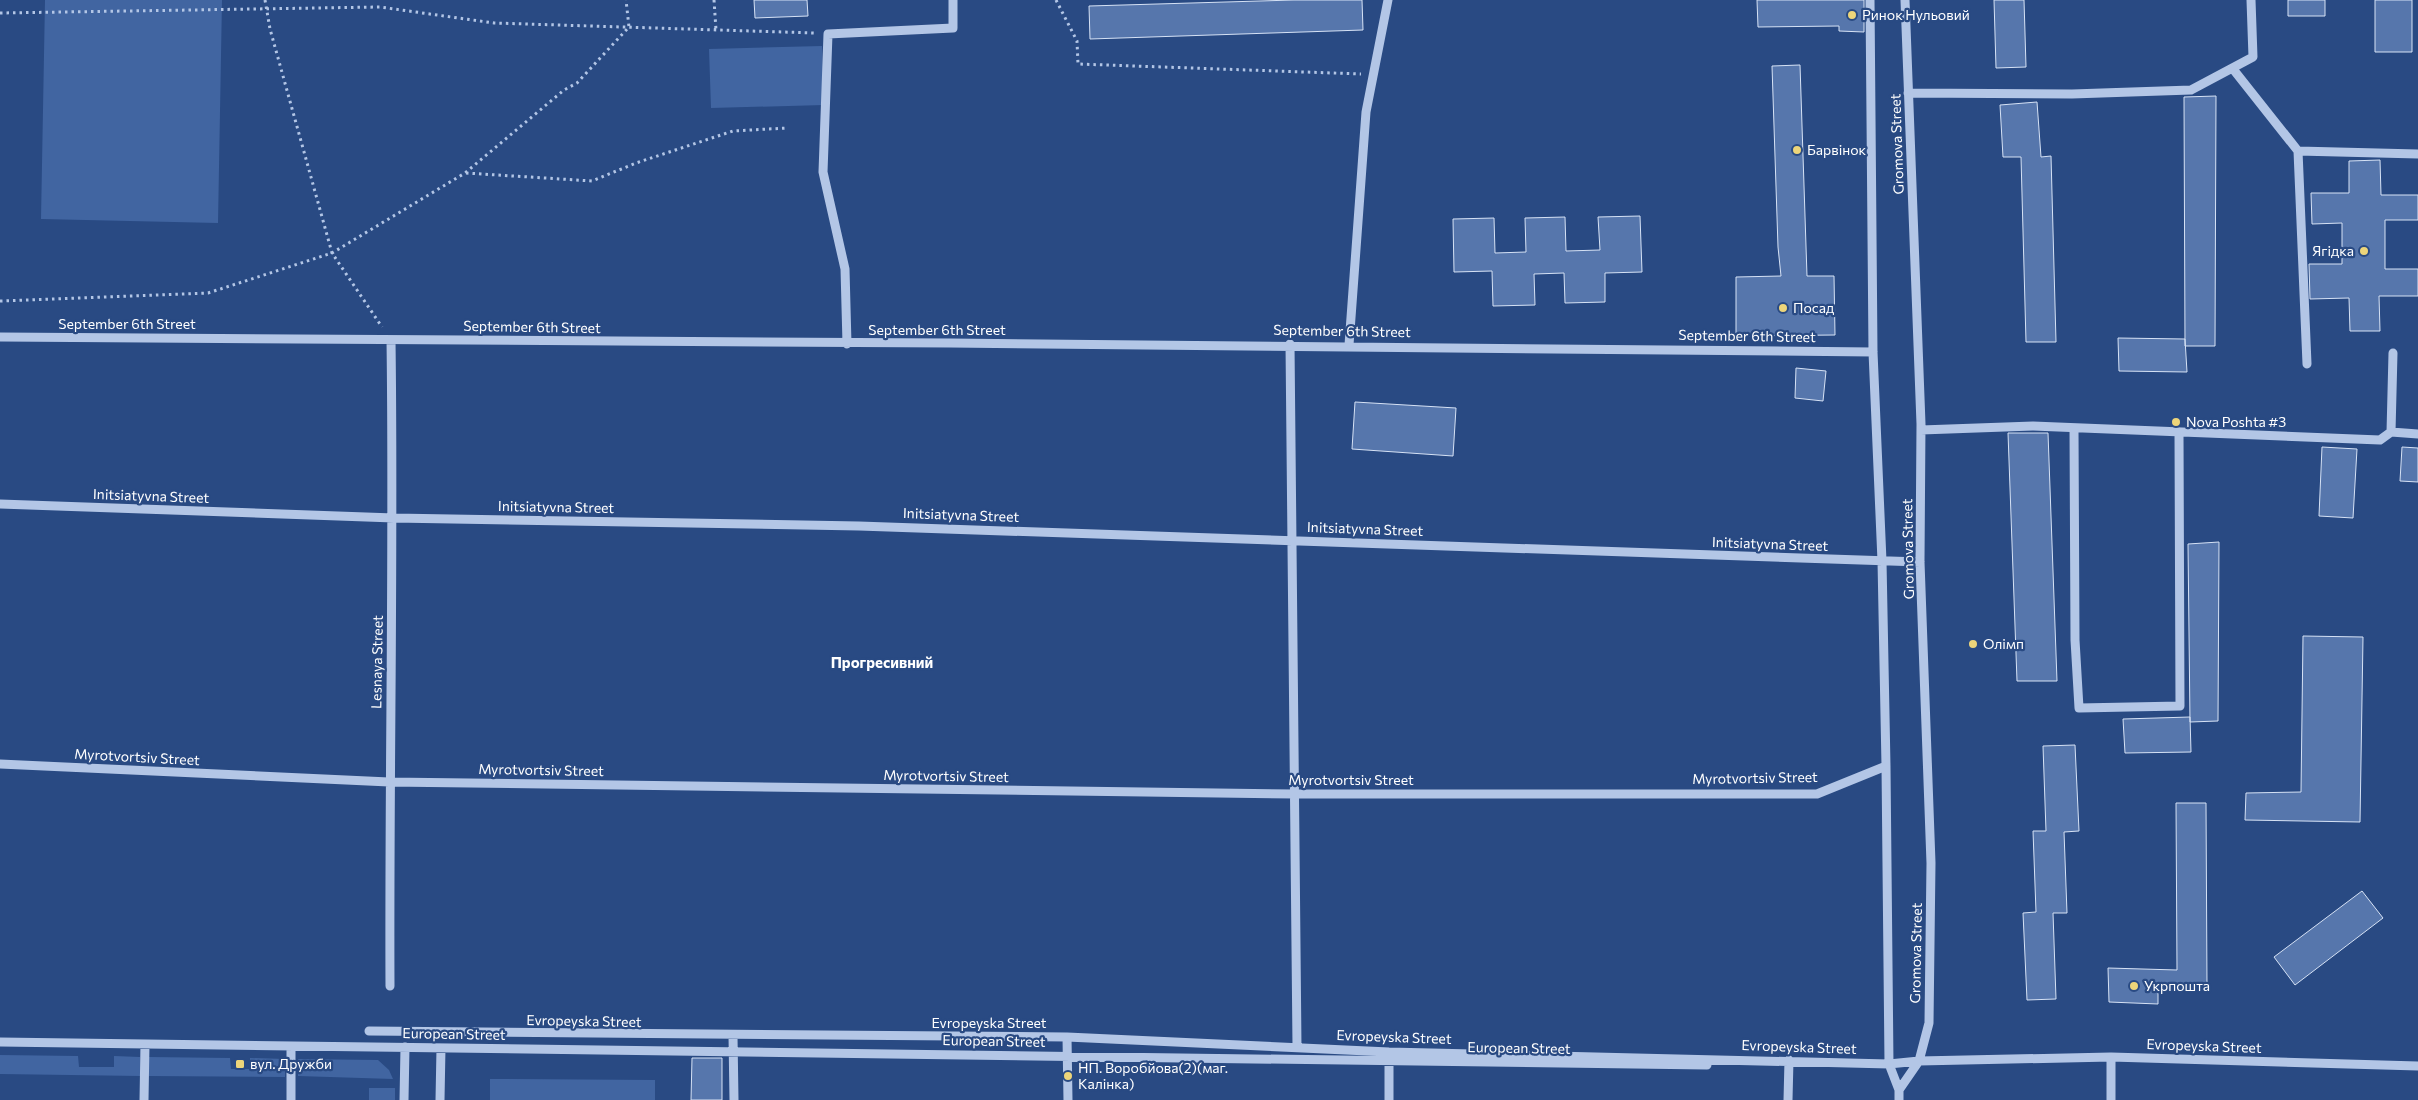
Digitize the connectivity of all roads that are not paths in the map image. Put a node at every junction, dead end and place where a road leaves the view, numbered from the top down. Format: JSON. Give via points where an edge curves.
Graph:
{"nodes":[{"id":1,"x":953,"y":0,"type":"edge"},
{"id":2,"x":1388,"y":0,"type":"edge"},
{"id":3,"x":1870,"y":0,"type":"edge"},
{"id":4,"x":1905,"y":0,"type":"edge"},
{"id":5,"x":2251,"y":0,"type":"edge"},
{"id":6,"x":2233,"y":69,"type":"junction"},
{"id":7,"x":1908,"y":93,"type":"junction"},
{"id":8,"x":2298,"y":151,"type":"junction"},
{"id":9,"x":2418,"y":154,"type":"edge"},
{"id":10,"x":0,"y":337,"type":"edge"},
{"id":11,"x":391,"y":340,"type":"junction"},
{"id":12,"x":847,"y":344,"type":"junction"},
{"id":13,"x":1290,"y":344,"type":"junction"},
{"id":14,"x":1349,"y":345,"type":"junction"},
{"id":15,"x":1873,"y":352,"type":"junction"},
{"id":16,"x":2393,"y":353,"type":"dead end"},
{"id":17,"x":2307,"y":364,"type":"dead end"},
{"id":18,"x":2074,"y":428,"type":"junction"},
{"id":19,"x":1921,"y":430,"type":"junction"},
{"id":20,"x":2179,"y":432,"type":"junction"},
{"id":21,"x":2391,"y":432,"type":"junction"},
{"id":22,"x":2418,"y":434,"type":"edge"},
{"id":23,"x":0,"y":504,"type":"edge"},
{"id":24,"x":394,"y":518,"type":"junction"},
{"id":25,"x":1292,"y":540,"type":"junction"},
{"id":26,"x":1882,"y":562,"type":"junction"},
{"id":27,"x":1920,"y":562,"type":"junction"},
{"id":28,"x":0,"y":764,"type":"edge"},
{"id":29,"x":1886,"y":766,"type":"junction"},
{"id":30,"x":389,"y":782,"type":"junction"},
{"id":31,"x":1295,"y":794,"type":"junction"},
{"id":32,"x":390,"y":986,"type":"dead end"},
{"id":33,"x":369,"y":1031,"type":"dead end"},
{"id":34,"x":733,"y":1036,"type":"junction"},
{"id":35,"x":1067,"y":1037,"type":"junction"},
{"id":36,"x":0,"y":1042,"type":"edge"},
{"id":37,"x":145,"y":1044,"type":"junction"},
{"id":38,"x":291,"y":1046,"type":"junction"},
{"id":39,"x":1297,"y":1046,"type":"junction"},
{"id":40,"x":405,"y":1047,"type":"junction"},
{"id":41,"x":440,"y":1048,"type":"junction"},
{"id":42,"x":1389,"y":1052,"type":"junction"},
{"id":43,"x":2111,"y":1057,"type":"junction"},
{"id":44,"x":1788,"y":1060,"type":"junction"},
{"id":45,"x":1919,"y":1061,"type":"junction"},
{"id":46,"x":1889,"y":1064,"type":"junction"},
{"id":47,"x":2418,"y":1066,"type":"edge"},
{"id":48,"x":1867,"y":1067,"type":"dead end"},
{"id":49,"x":1899,"y":1090,"type":"junction"},
{"id":50,"x":144,"y":1100,"type":"edge"},
{"id":51,"x":291,"y":1100,"type":"edge"},
{"id":52,"x":404,"y":1100,"type":"edge"},
{"id":53,"x":440,"y":1100,"type":"edge"},
{"id":54,"x":734,"y":1100,"type":"edge"},
{"id":55,"x":1068,"y":1100,"type":"edge"},
{"id":56,"x":1389,"y":1100,"type":"edge"},
{"id":57,"x":1788,"y":1100,"type":"edge"},
{"id":58,"x":1899,"y":1100,"type":"edge"},
{"id":59,"x":2111,"y":1100,"type":"edge"}],
"edges":[{"from":1,"to":12,"type":"street","via":[[953,28],[828,34],[823,172],[845,269]]},
{"from":2,"to":14,"type":"street","via":[[1366,112]]},
{"from":3,"to":15,"type":"street","name":"Gromova Street"},
{"from":4,"to":7,"type":"street","name":"Gromova Street"},
{"from":5,"to":6,"type":"street","via":[[2253,57]]},
{"from":6,"to":7,"type":"street","via":[[2191,90],[2072,94]]},
{"from":6,"to":8,"type":"street"},
{"from":7,"to":19,"type":"street","name":"Gromova Street"},
{"from":8,"to":9,"type":"street"},
{"from":8,"to":17,"type":"street"},
{"from":10,"to":11,"type":"street","name":"September 6th Street"},
{"from":11,"to":12,"type":"street","name":"September 6th Street"},
{"from":11,"to":24,"type":"street","name":"Lesnaya Street"},
{"from":12,"to":13,"type":"street","name":"September 6th Street"},
{"from":13,"to":14,"type":"street","name":"September 6th Street"},
{"from":13,"to":25,"type":"street"},
{"from":14,"to":15,"type":"street","name":"September 6th Street"},
{"from":15,"to":26,"type":"street","name":"Gromova Street"},
{"from":16,"to":21,"type":"street"},
{"from":18,"to":19,"type":"street","via":[[2033,426]]},
{"from":18,"to":20,"type":"street"},
{"from":18,"to":20,"type":"street","via":[[2076,640],[2080,708],[2180,706]]},
{"from":19,"to":27,"type":"street","name":"Gromova Street"},
{"from":20,"to":21,"type":"street","via":[[2380,440]]},
{"from":21,"to":22,"type":"street"},
{"from":23,"to":24,"type":"street","name":"Initsiatyvna Street"},
{"from":24,"to":25,"type":"street","name":"Initsiatyvna Street","via":[[859,526]]},
{"from":24,"to":30,"type":"street","name":"Lesnaya Street"},
{"from":25,"to":26,"type":"street","name":"Initsiatyvna Street"},
{"from":25,"to":31,"type":"street"},
{"from":26,"to":27,"type":"street","name":"Initsiatyvna Street"},
{"from":26,"to":29,"type":"street","name":"Gromova Street"},
{"from":27,"to":45,"type":"street","name":"Gromova Street","via":[[1931,863],[1929,1023]]},
{"from":28,"to":30,"type":"street","name":"Myrotvortsiv Street"},
{"from":29,"to":31,"type":"street","name":"Myrotvortsiv Street","via":[[1817,794]]},
{"from":29,"to":46,"type":"street","name":"Gromova Street"},
{"from":30,"to":31,"type":"street","name":"Myrotvortsiv Street"},
{"from":30,"to":32,"type":"street","name":"Lesnaya Street"},
{"from":31,"to":39,"type":"street"},
{"from":33,"to":34,"type":"street","name":"Evropeyska Street"},
{"from":34,"to":35,"type":"street","name":"Evropeyska Street"},
{"from":34,"to":54,"type":"street"},
{"from":35,"to":39,"type":"street","name":"Evropeyska Street"},
{"from":35,"to":55,"type":"street"},
{"from":36,"to":37,"type":"street","name":"European Street"},
{"from":37,"to":38,"type":"street","name":"European Street"},
{"from":37,"to":50,"type":"street"},
{"from":38,"to":40,"type":"street","name":"European Street"},
{"from":38,"to":51,"type":"street"},
{"from":39,"to":42,"type":"street","name":"Evropeyska Street"},
{"from":40,"to":41,"type":"street","name":"European Street"},
{"from":40,"to":52,"type":"street"},
{"from":41,"to":48,"type":"street","name":"European Street"},
{"from":41,"to":53,"type":"street"},
{"from":42,"to":44,"type":"street","name":"Evropeyska Street"},
{"from":42,"to":56,"type":"street"},
{"from":43,"to":45,"type":"street","name":"Evropeyska Street"},
{"from":43,"to":47,"type":"street","name":"Evropeyska Street"},
{"from":43,"to":59,"type":"street"},
{"from":44,"to":46,"type":"street","name":"Evropeyska Street"},
{"from":44,"to":57,"type":"street"},
{"from":45,"to":46,"type":"street","name":"Evropeyska Street"},
{"from":45,"to":49,"type":"street","name":"Gromova Street"},
{"from":46,"to":49,"type":"street","name":"Gromova Street"},
{"from":49,"to":58,"type":"street","name":"Gromova Street"}]}
